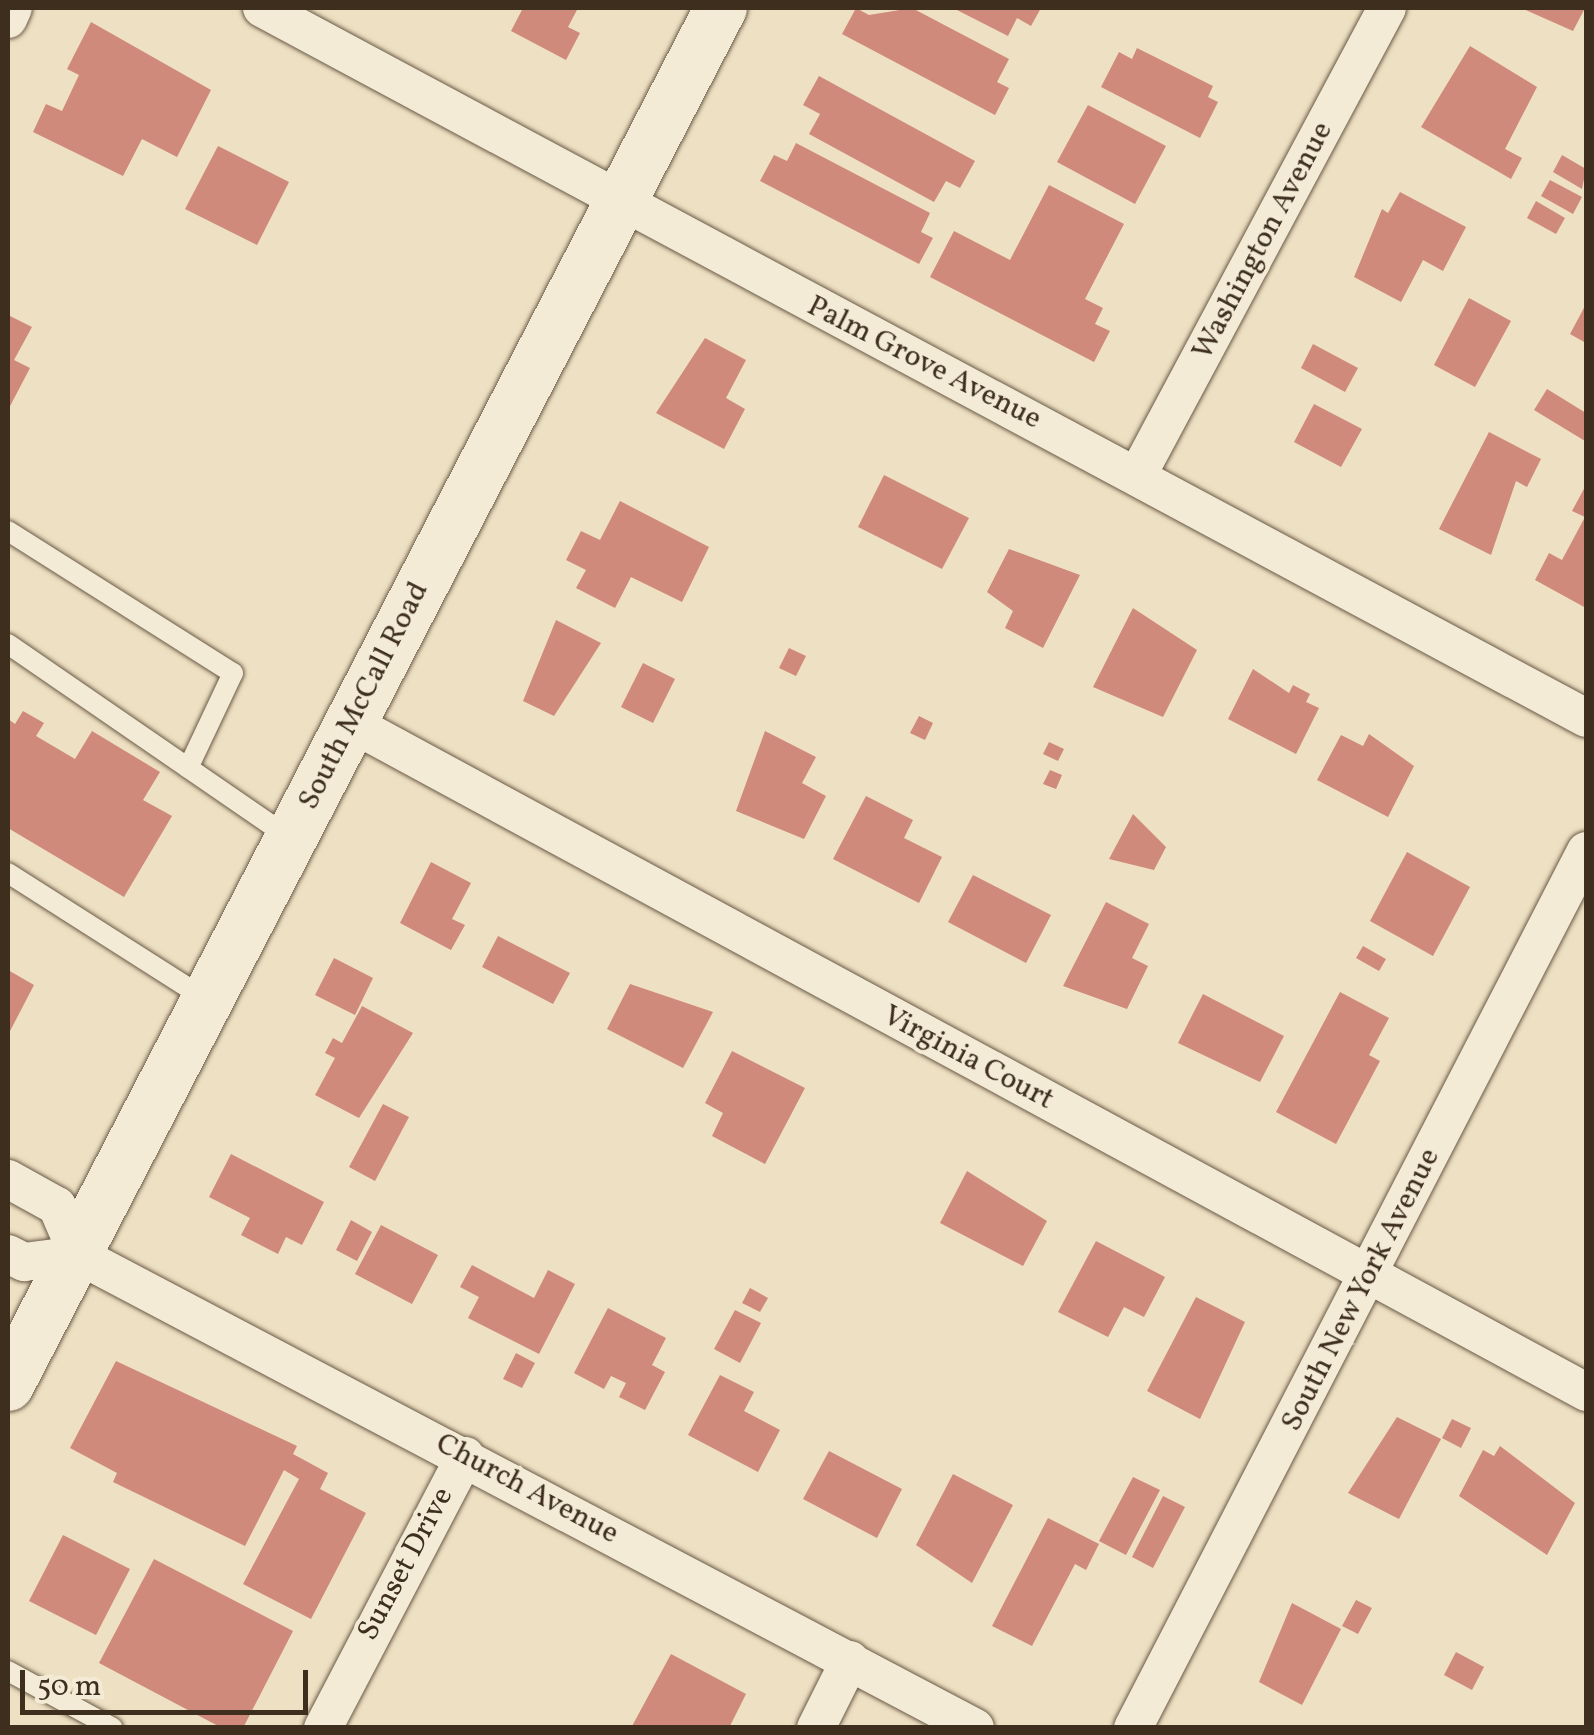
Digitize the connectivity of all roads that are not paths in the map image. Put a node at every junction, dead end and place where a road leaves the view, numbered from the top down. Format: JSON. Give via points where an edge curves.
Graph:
{"nodes":[{"id":1,"x":13,"y":8,"type":"edge"},
{"id":2,"x":262,"y":8,"type":"edge"},
{"id":3,"x":721,"y":8,"type":"edge"},
{"id":4,"x":1388,"y":8,"type":"edge"},
{"id":5,"x":8,"y":19,"type":"edge"},
{"id":6,"x":618,"y":204,"type":"junction"},
{"id":7,"x":1138,"y":474,"type":"junction"},
{"id":8,"x":8,"y":531,"type":"edge"},
{"id":9,"x":8,"y":644,"type":"edge"},
{"id":10,"x":1586,"y":718,"type":"edge"},
{"id":11,"x":351,"y":723,"type":"junction"},
{"id":12,"x":188,"y":768,"type":"junction"},
{"id":13,"x":291,"y":838,"type":"junction"},
{"id":14,"x":1586,"y":851,"type":"edge"},
{"id":15,"x":8,"y":873,"type":"edge"},
{"id":16,"x":207,"y":1000,"type":"junction"},
{"id":17,"x":8,"y":1179,"type":"edge"},
{"id":18,"x":8,"y":1254,"type":"edge"},
{"id":19,"x":78,"y":1254,"type":"junction"},
{"id":20,"x":1368,"y":1275,"type":"junction"},
{"id":21,"x":8,"y":1385,"type":"edge"},
{"id":22,"x":1586,"y":1392,"type":"edge"},
{"id":23,"x":464,"y":1456,"type":"junction"},
{"id":24,"x":850,"y":1660,"type":"junction"},
{"id":25,"x":8,"y":1671,"type":"edge"},
{"id":26,"x":113,"y":1728,"type":"edge"},
{"id":27,"x":323,"y":1728,"type":"edge"},
{"id":28,"x":816,"y":1728,"type":"edge"},
{"id":29,"x":975,"y":1728,"type":"edge"},
{"id":30,"x":1133,"y":1728,"type":"edge"}],
"edges":[{"from":1,"to":5,"type":"street"},
{"from":2,"to":6,"type":"street","name":"Palm Grove Avenue"},
{"from":3,"to":6,"type":"street","name":"South McCall Road"},
{"from":4,"to":7,"type":"street","name":"Washington Avenue"},
{"from":6,"to":7,"type":"street","name":"Palm Grove Avenue"},
{"from":6,"to":11,"type":"street","name":"South McCall Road"},
{"from":7,"to":10,"type":"street","name":"Palm Grove Avenue"},
{"from":8,"to":12,"type":"lane","via":[[233,674]]},
{"from":9,"to":12,"type":"lane"},
{"from":11,"to":13,"type":"street","name":"South McCall Road"},
{"from":11,"to":20,"type":"street","name":"Virginia Court"},
{"from":12,"to":13,"type":"lane"},
{"from":13,"to":16,"type":"street","name":"South McCall Road"},
{"from":14,"to":20,"type":"street","name":"South New York Avenue"},
{"from":15,"to":16,"type":"lane"},
{"from":16,"to":19,"type":"street","name":"South McCall Road"},
{"from":17,"to":19,"type":"street","via":[[57,1206]]},
{"from":18,"to":19,"type":"street","via":[[24,1262]]},
{"from":19,"to":21,"type":"street","name":"South McCall Road"},
{"from":19,"to":23,"type":"street","name":"Church Avenue"},
{"from":20,"to":22,"type":"street","name":"Virginia Court"},
{"from":20,"to":30,"type":"street","name":"South New York Avenue"},
{"from":23,"to":24,"type":"street","name":"Church Avenue"},
{"from":23,"to":27,"type":"street","name":"Sunset Drive"},
{"from":24,"to":28,"type":"street"},
{"from":24,"to":29,"type":"street","name":"Church Avenue"},
{"from":25,"to":26,"type":"lane"}]}
